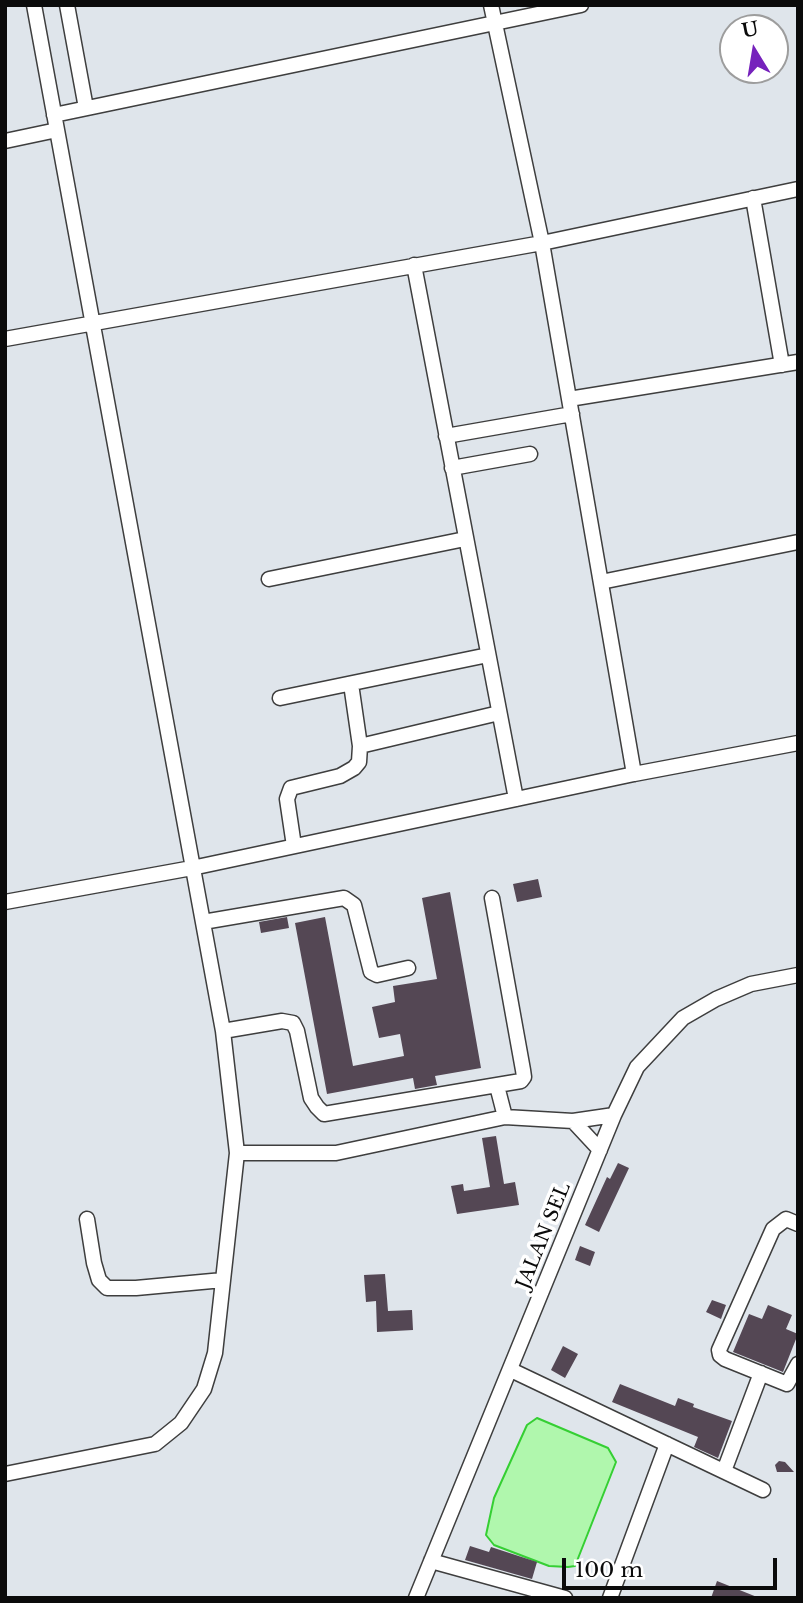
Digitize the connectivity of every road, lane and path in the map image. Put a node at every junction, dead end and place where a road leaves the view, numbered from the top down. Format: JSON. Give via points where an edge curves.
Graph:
{"nodes":[{"id":1,"x":34,"y":5,"type":"edge"},
{"id":2,"x":67,"y":5,"type":"edge"},
{"id":3,"x":491,"y":5,"type":"edge"},
{"id":4,"x":581,"y":5,"type":"edge"},
{"id":5,"x":495,"y":22,"type":"junction"},
{"id":6,"x":86,"y":108,"type":"junction"},
{"id":7,"x":54,"y":115,"type":"junction"},
{"id":8,"x":57,"y":130,"type":"junction"},
{"id":9,"x":5,"y":141,"type":"edge"},
{"id":10,"x":798,"y":189,"type":"edge"},
{"id":11,"x":753,"y":198,"type":"junction"},
{"id":12,"x":542,"y":243,"type":"junction"},
{"id":13,"x":414,"y":265,"type":"junction"},
{"id":14,"x":91,"y":322,"type":"junction"},
{"id":15,"x":5,"y":339,"type":"edge"},
{"id":16,"x":798,"y":362,"type":"edge"},
{"id":17,"x":782,"y":365,"type":"junction"},
{"id":18,"x":570,"y":406,"type":"junction"},
{"id":19,"x":446,"y":436,"type":"junction"},
{"id":20,"x":530,"y":454,"type":"dead end"},
{"id":21,"x":452,"y":468,"type":"junction"},
{"id":22,"x":466,"y":539,"type":"junction"},
{"id":23,"x":798,"y":542,"type":"edge"},
{"id":24,"x":269,"y":579,"type":"dead end"},
{"id":25,"x":601,"y":582,"type":"junction"},
{"id":26,"x":488,"y":655,"type":"junction"},
{"id":27,"x":351,"y":684,"type":"junction"},
{"id":28,"x":280,"y":698,"type":"dead end"},
{"id":29,"x":499,"y":713,"type":"junction"},
{"id":30,"x":798,"y":743,"type":"edge"},
{"id":31,"x":360,"y":746,"type":"junction"},
{"id":32,"x":634,"y":774,"type":"junction"},
{"id":33,"x":516,"y":799,"type":"junction"},
{"id":34,"x":294,"y":846,"type":"junction"},
{"id":35,"x":192,"y":867,"type":"junction"},
{"id":36,"x":492,"y":898,"type":"dead end"},
{"id":37,"x":5,"y":902,"type":"edge"},
{"id":38,"x":203,"y":922,"type":"junction"},
{"id":39,"x":408,"y":968,"type":"dead end"},
{"id":40,"x":798,"y":975,"type":"edge"},
{"id":41,"x":223,"y":1031,"type":"junction"},
{"id":42,"x":497,"y":1086,"type":"junction"},
{"id":43,"x":614,"y":1115,"type":"junction"},
{"id":44,"x":505,"y":1117,"type":"junction"},
{"id":45,"x":573,"y":1121,"type":"junction"},
{"id":46,"x":600,"y":1150,"type":"junction"},
{"id":47,"x":236,"y":1153,"type":"junction"},
{"id":48,"x":87,"y":1219,"type":"dead end"},
{"id":49,"x":798,"y":1224,"type":"edge"},
{"id":50,"x":223,"y":1280,"type":"junction"},
{"id":51,"x":798,"y":1364,"type":"edge"},
{"id":52,"x":511,"y":1370,"type":"junction"},
{"id":53,"x":761,"y":1373,"type":"junction"},
{"id":54,"x":667,"y":1444,"type":"junction"},
{"id":55,"x":724,"y":1471,"type":"junction"},
{"id":56,"x":5,"y":1474,"type":"edge"},
{"id":57,"x":763,"y":1490,"type":"dead end"},
{"id":58,"x":431,"y":1561,"type":"junction"},
{"id":59,"x":416,"y":1598,"type":"edge"},
{"id":60,"x":565,"y":1598,"type":"edge"},
{"id":61,"x":610,"y":1598,"type":"edge"}],
"edges":[{"from":1,"to":7,"type":"street"},
{"from":2,"to":6,"type":"street"},
{"from":3,"to":5,"type":"street"},
{"from":4,"to":5,"type":"street"},
{"from":5,"to":6,"type":"street"},
{"from":5,"to":12,"type":"street"},
{"from":6,"to":7,"type":"street"},
{"from":7,"to":8,"type":"street"},
{"from":8,"to":9,"type":"street"},
{"from":8,"to":14,"type":"street"},
{"from":10,"to":11,"type":"street"},
{"from":11,"to":12,"type":"street"},
{"from":11,"to":17,"type":"street"},
{"from":12,"to":13,"type":"street"},
{"from":12,"to":18,"type":"street"},
{"from":13,"to":14,"type":"street"},
{"from":13,"to":19,"type":"street"},
{"from":14,"to":15,"type":"street"},
{"from":14,"to":35,"type":"street"},
{"from":16,"to":17,"type":"street"},
{"from":17,"to":18,"type":"street"},
{"from":18,"to":19,"type":"street"},
{"from":18,"to":25,"type":"street"},
{"from":19,"to":21,"type":"street"},
{"from":20,"to":21,"type":"street"},
{"from":21,"to":22,"type":"street"},
{"from":22,"to":24,"type":"street"},
{"from":22,"to":26,"type":"street"},
{"from":23,"to":25,"type":"street"},
{"from":25,"to":32,"type":"street"},
{"from":26,"to":27,"type":"street"},
{"from":26,"to":29,"type":"street"},
{"from":27,"to":28,"type":"street"},
{"from":27,"to":31,"type":"street"},
{"from":29,"to":31,"type":"street"},
{"from":29,"to":33,"type":"street"},
{"from":30,"to":32,"type":"street"},
{"from":31,"to":34,"type":"street","via":[[359,762],[348,773],[291,788],[287,799]]},
{"from":32,"to":33,"type":"street"},
{"from":33,"to":34,"type":"street"},
{"from":34,"to":35,"type":"street"},
{"from":35,"to":37,"type":"street"},
{"from":35,"to":38,"type":"street"},
{"from":36,"to":42,"type":"street","via":[[524,1077]]},
{"from":38,"to":39,"type":"street","via":[[344,898],[354,905],[370,972],[377,975]]},
{"from":38,"to":41,"type":"street"},
{"from":40,"to":43,"type":"street","name":"JALAN SEL","via":[[751,984],[683,1018],[637,1067]]},
{"from":41,"to":42,"type":"street","via":[[293,1023],[311,1098],[324,1114]]},
{"from":41,"to":47,"type":"street"},
{"from":42,"to":44,"type":"street"},
{"from":43,"to":45,"type":"street"},
{"from":43,"to":46,"type":"street","name":"JALAN SEL"},
{"from":44,"to":45,"type":"street"},
{"from":44,"to":47,"type":"street","via":[[336,1153]]},
{"from":45,"to":46,"type":"street"},
{"from":46,"to":52,"type":"street","name":"JALAN SEL"},
{"from":47,"to":50,"type":"street"},
{"from":48,"to":50,"type":"street","via":[[94,1263],[107,1288]]},
{"from":49,"to":53,"type":"street","via":[[786,1219],[772,1229],[720,1345],[722,1357]]},
{"from":50,"to":56,"type":"street","via":[[215,1353],[204,1389],[181,1423],[155,1444]]},
{"from":51,"to":53,"type":"street","via":[[788,1384]]},
{"from":52,"to":54,"type":"street"},
{"from":52,"to":58,"type":"street","name":"JALAN SEL"},
{"from":53,"to":55,"type":"street"},
{"from":54,"to":55,"type":"street"},
{"from":54,"to":61,"type":"street"},
{"from":55,"to":57,"type":"street"},
{"from":58,"to":59,"type":"street","name":"JALAN SEL"},
{"from":58,"to":60,"type":"street"}]}
